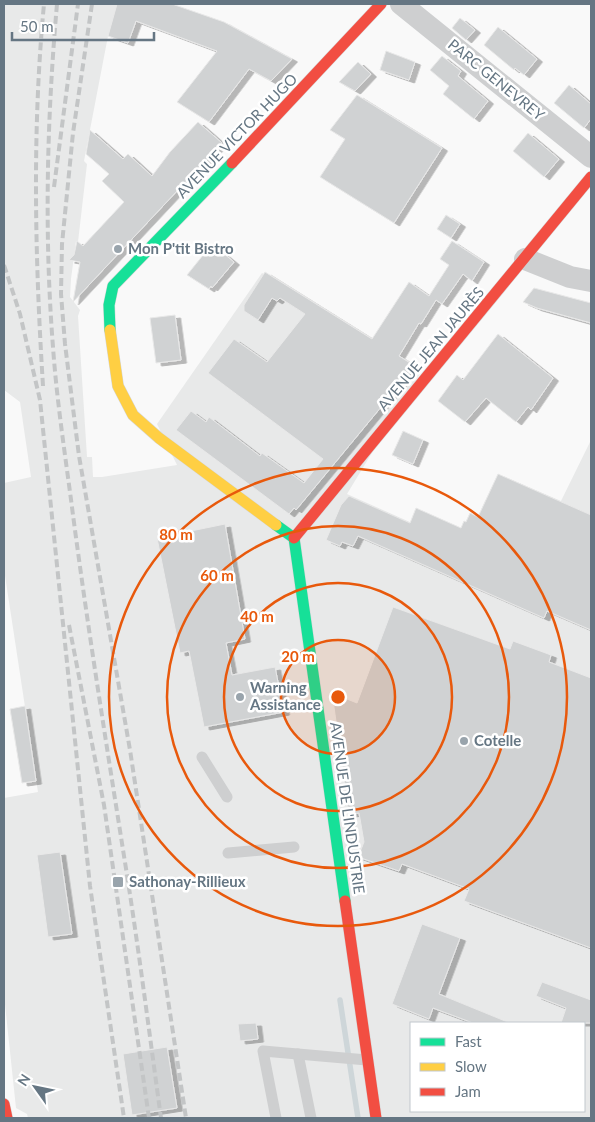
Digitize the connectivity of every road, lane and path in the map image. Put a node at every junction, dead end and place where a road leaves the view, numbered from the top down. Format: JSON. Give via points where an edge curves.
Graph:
{"nodes":[{"id":1,"x":381,"y":4,"type":"edge"},
{"id":2,"x":401,"y":4,"type":"edge"},
{"id":3,"x":591,"y":157,"type":"edge"},
{"id":4,"x":591,"y":177,"type":"edge"},
{"id":5,"x":525,"y":259,"type":"junction"},
{"id":6,"x":591,"y":281,"type":"edge"},
{"id":7,"x":294,"y":538,"type":"junction"},
{"id":8,"x":202,"y":757,"type":"dead end"},
{"id":9,"x":227,"y":797,"type":"dead end"},
{"id":10,"x":294,"y":847,"type":"dead end"},
{"id":11,"x":228,"y":853,"type":"dead end"},
{"id":12,"x":298,"y":1054,"type":"junction"},
{"id":13,"x":367,"y":1060,"type":"junction"},
{"id":14,"x":4,"y":1104,"type":"edge"},
{"id":15,"x":7,"y":1118,"type":"edge"},
{"id":16,"x":276,"y":1118,"type":"edge"},
{"id":17,"x":311,"y":1118,"type":"edge"},
{"id":18,"x":376,"y":1118,"type":"edge"}],
"edges":[{"from":1,"to":7,"type":"street","name":"AVENUE VICTOR HUGO","via":[[113,286],[109,305],[118,386],[133,414],[159,438]]},
{"from":2,"to":3,"type":"street","name":"PARC GENEVREY"},
{"from":4,"to":5,"type":"street","name":"AVENUE JEAN JAURÈS"},
{"from":5,"to":6,"type":"street","via":[[570,277]]},
{"from":5,"to":7,"type":"street","name":"AVENUE JEAN JAURÈS"},
{"from":7,"to":13,"type":"street","name":"AVENUE DE L'INDUSTRIE"},
{"from":8,"to":9,"type":"lane"},
{"from":10,"to":11,"type":"lane"},
{"from":12,"to":13,"type":"lane"},
{"from":12,"to":16,"type":"lane","via":[[263,1051]]},
{"from":12,"to":17,"type":"lane"},
{"from":13,"to":18,"type":"street","name":"AVENUE DE L'INDUSTRIE"},
{"from":14,"to":15,"type":"street"}]}
